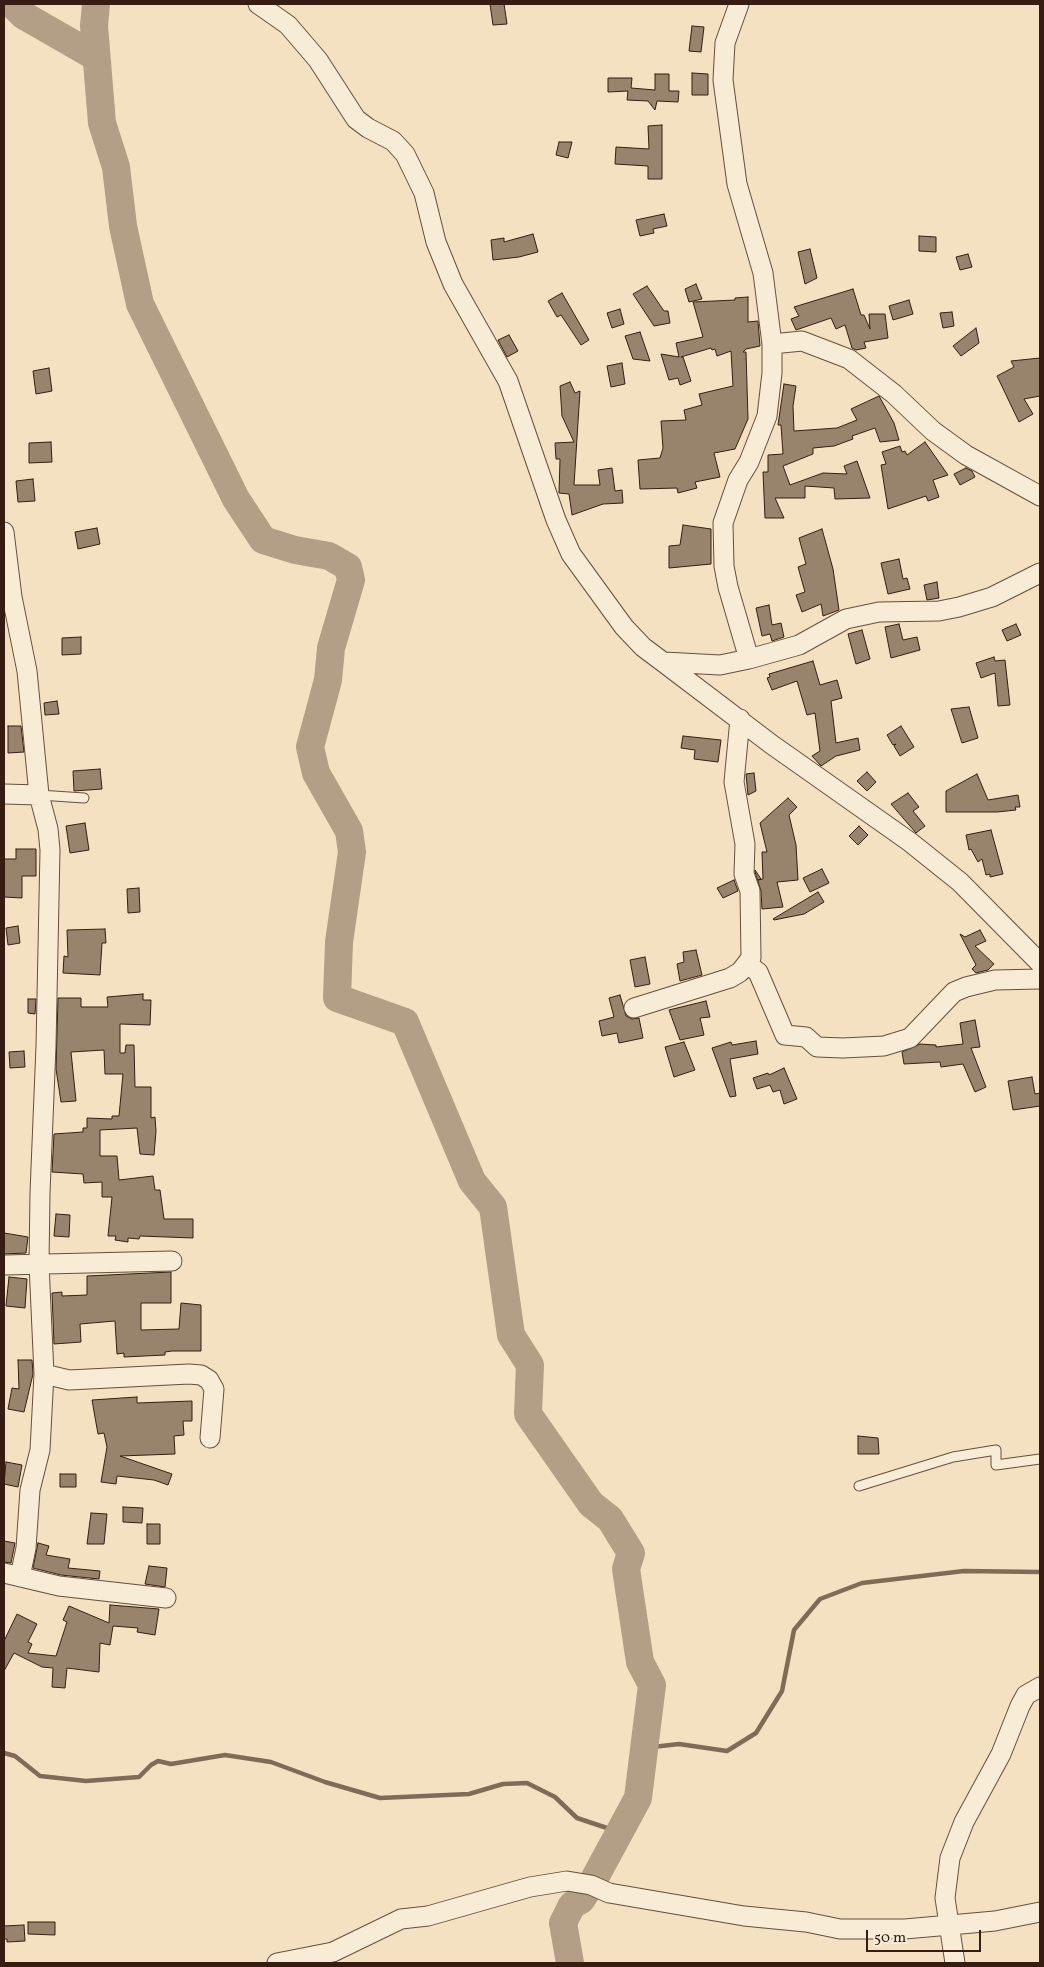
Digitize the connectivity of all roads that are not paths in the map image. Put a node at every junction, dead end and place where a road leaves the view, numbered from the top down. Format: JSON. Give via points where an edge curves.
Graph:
{"nodes":[{"id":1,"x":258,"y":4,"type":"edge"},
{"id":2,"x":739,"y":4,"type":"edge"},
{"id":3,"x":772,"y":344,"type":"junction"},
{"id":4,"x":1040,"y":496,"type":"edge"},
{"id":5,"x":4,"y":532,"type":"edge"},
{"id":6,"x":1040,"y":573,"type":"edge"},
{"id":7,"x":749,"y":659,"type":"junction"},
{"id":8,"x":662,"y":662,"type":"junction"},
{"id":9,"x":740,"y":719,"type":"junction"},
{"id":10,"x":4,"y":794,"type":"edge"},
{"id":11,"x":39,"y":795,"type":"junction"},
{"id":12,"x":84,"y":798,"type":"dead end"},
{"id":13,"x":1036,"y":960,"type":"edge"},
{"id":14,"x":748,"y":965,"type":"junction"},
{"id":15,"x":1040,"y":974,"type":"edge"},
{"id":16,"x":1040,"y":979,"type":"edge"},
{"id":17,"x":634,"y":1008,"type":"dead end"},
{"id":18,"x":172,"y":1261,"type":"dead end"},
{"id":19,"x":39,"y":1264,"type":"junction"},
{"id":20,"x":4,"y":1265,"type":"edge"},
{"id":21,"x":44,"y":1374,"type":"junction"},
{"id":22,"x":210,"y":1438,"type":"dead end"},
{"id":23,"x":1040,"y":1459,"type":"edge"},
{"id":24,"x":859,"y":1486,"type":"dead end"},
{"id":25,"x":12,"y":1575,"type":"edge"},
{"id":26,"x":166,"y":1598,"type":"dead end"},
{"id":27,"x":1040,"y":1688,"type":"edge"},
{"id":28,"x":1040,"y":1912,"type":"edge"},
{"id":29,"x":950,"y":1924,"type":"junction"},
{"id":30,"x":277,"y":1963,"type":"edge"},
{"id":31,"x":954,"y":1963,"type":"edge"}],
"edges":[{"from":1,"to":8,"type":"street","via":[[294,32],[318,60],[356,119],[393,140],[405,154],[424,193],[436,242],[453,284],[508,381],[556,520],[572,554],[624,627]]},
{"from":2,"to":3,"type":"street","via":[[725,44],[723,80],[737,184],[763,273]]},
{"from":3,"to":4,"type":"street","via":[[802,341],[850,359],[933,431],[966,455]]},
{"from":3,"to":7,"type":"street","via":[[772,381],[767,416],[723,523],[728,587]]},
{"from":5,"to":11,"type":"street","via":[[12,597],[27,671]]},
{"from":6,"to":7,"type":"street","via":[[992,597],[959,607],[879,612],[846,619],[799,645]]},
{"from":7,"to":8,"type":"street","via":[[720,665]]},
{"from":8,"to":9,"type":"street"},
{"from":9,"to":13,"type":"street","via":[[960,882]]},
{"from":9,"to":14,"type":"street","via":[[734,782],[745,844],[744,874],[750,892],[753,950]]},
{"from":10,"to":11,"type":"street"},
{"from":11,"to":12,"type":"lane"},
{"from":11,"to":19,"type":"street","via":[[50,850]]},
{"from":13,"to":15,"type":"street"},
{"from":14,"to":16,"type":"street","via":[[758,972],[786,1035],[806,1037],[817,1047],[884,1046],[910,1038],[954,992],[994,980]]},
{"from":14,"to":17,"type":"street","via":[[716,984]]},
{"from":18,"to":19,"type":"street"},
{"from":19,"to":20,"type":"street"},
{"from":19,"to":21,"type":"street"},
{"from":21,"to":22,"type":"street","via":[[69,1380],[201,1376],[209,1380],[214,1389]]},
{"from":21,"to":25,"type":"street","via":[[40,1450],[30,1490],[26,1548]]},
{"from":23,"to":24,"type":"lane","via":[[996,1465],[996,1450],[953,1457]]},
{"from":25,"to":26,"type":"street","via":[[59,1586]]},
{"from":27,"to":29,"type":"street","via":[[1026,1695],[1001,1754],[964,1822],[950,1858],[945,1898]]},
{"from":28,"to":29,"type":"street","via":[[995,1921]]},
{"from":29,"to":30,"type":"street","via":[[905,1930],[840,1930],[806,1922],[744,1916],[609,1893],[591,1885],[568,1881],[428,1916],[401,1919],[333,1952]]},
{"from":29,"to":31,"type":"street"}]}
